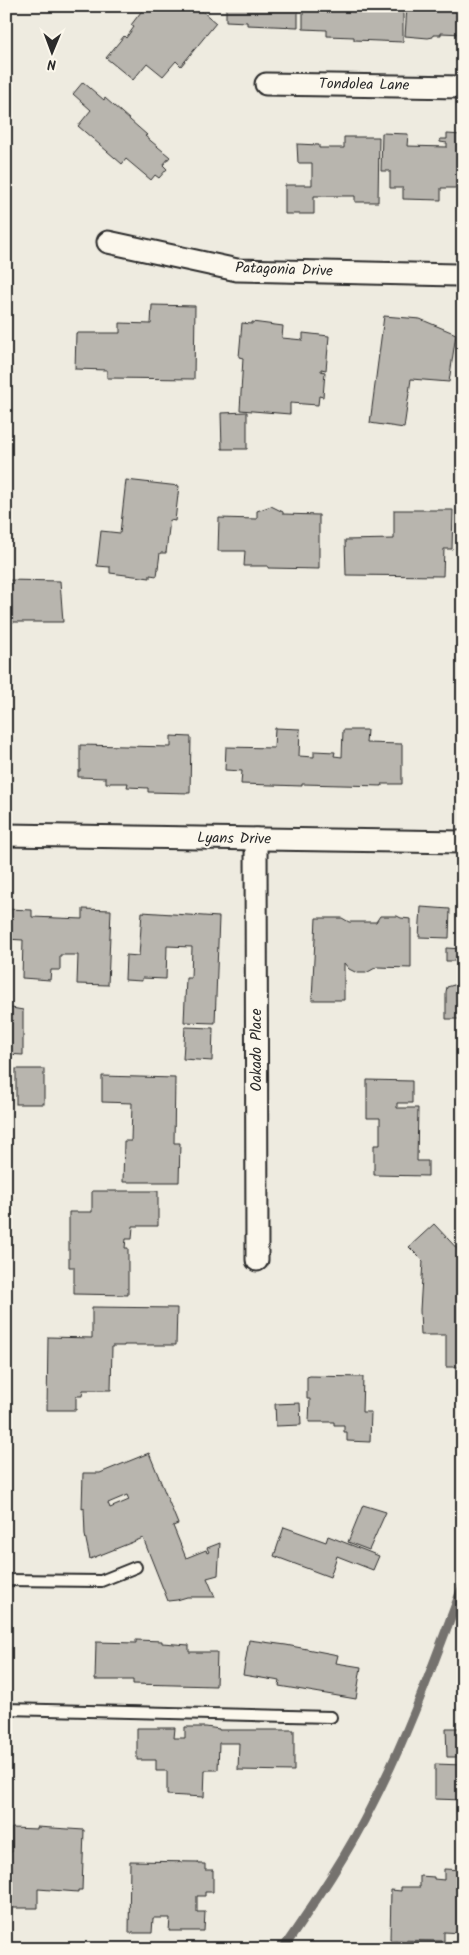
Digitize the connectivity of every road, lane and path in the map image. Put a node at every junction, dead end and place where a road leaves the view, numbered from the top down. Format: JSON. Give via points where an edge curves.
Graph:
{"nodes":[{"id":1,"x":266,"y":84,"type":"dead end"},
{"id":2,"x":463,"y":87,"type":"edge"},
{"id":3,"x":108,"y":242,"type":"dead end"},
{"id":4,"x":463,"y":277,"type":"edge"},
{"id":5,"x":6,"y":835,"type":"edge"},
{"id":6,"x":256,"y":839,"type":"junction"},
{"id":7,"x":463,"y":842,"type":"edge"},
{"id":8,"x":257,"y":1260,"type":"dead end"},
{"id":9,"x":136,"y":1567,"type":"dead end"},
{"id":10,"x":6,"y":1580,"type":"edge"},
{"id":11,"x":6,"y":1709,"type":"edge"},
{"id":12,"x":331,"y":1717,"type":"dead end"}],
"edges":[{"from":1,"to":2,"type":"street","name":"Tondolea Lane"},
{"from":3,"to":4,"type":"street","name":"Patagonia Drive","via":[[237,270]]},
{"from":5,"to":6,"type":"street","name":"Lyans Drive"},
{"from":6,"to":7,"type":"street","name":"Lyans Drive"},
{"from":6,"to":8,"type":"street","name":"Oakado Place"},
{"from":9,"to":10,"type":"lane","via":[[102,1581]]},
{"from":11,"to":12,"type":"lane"}]}
